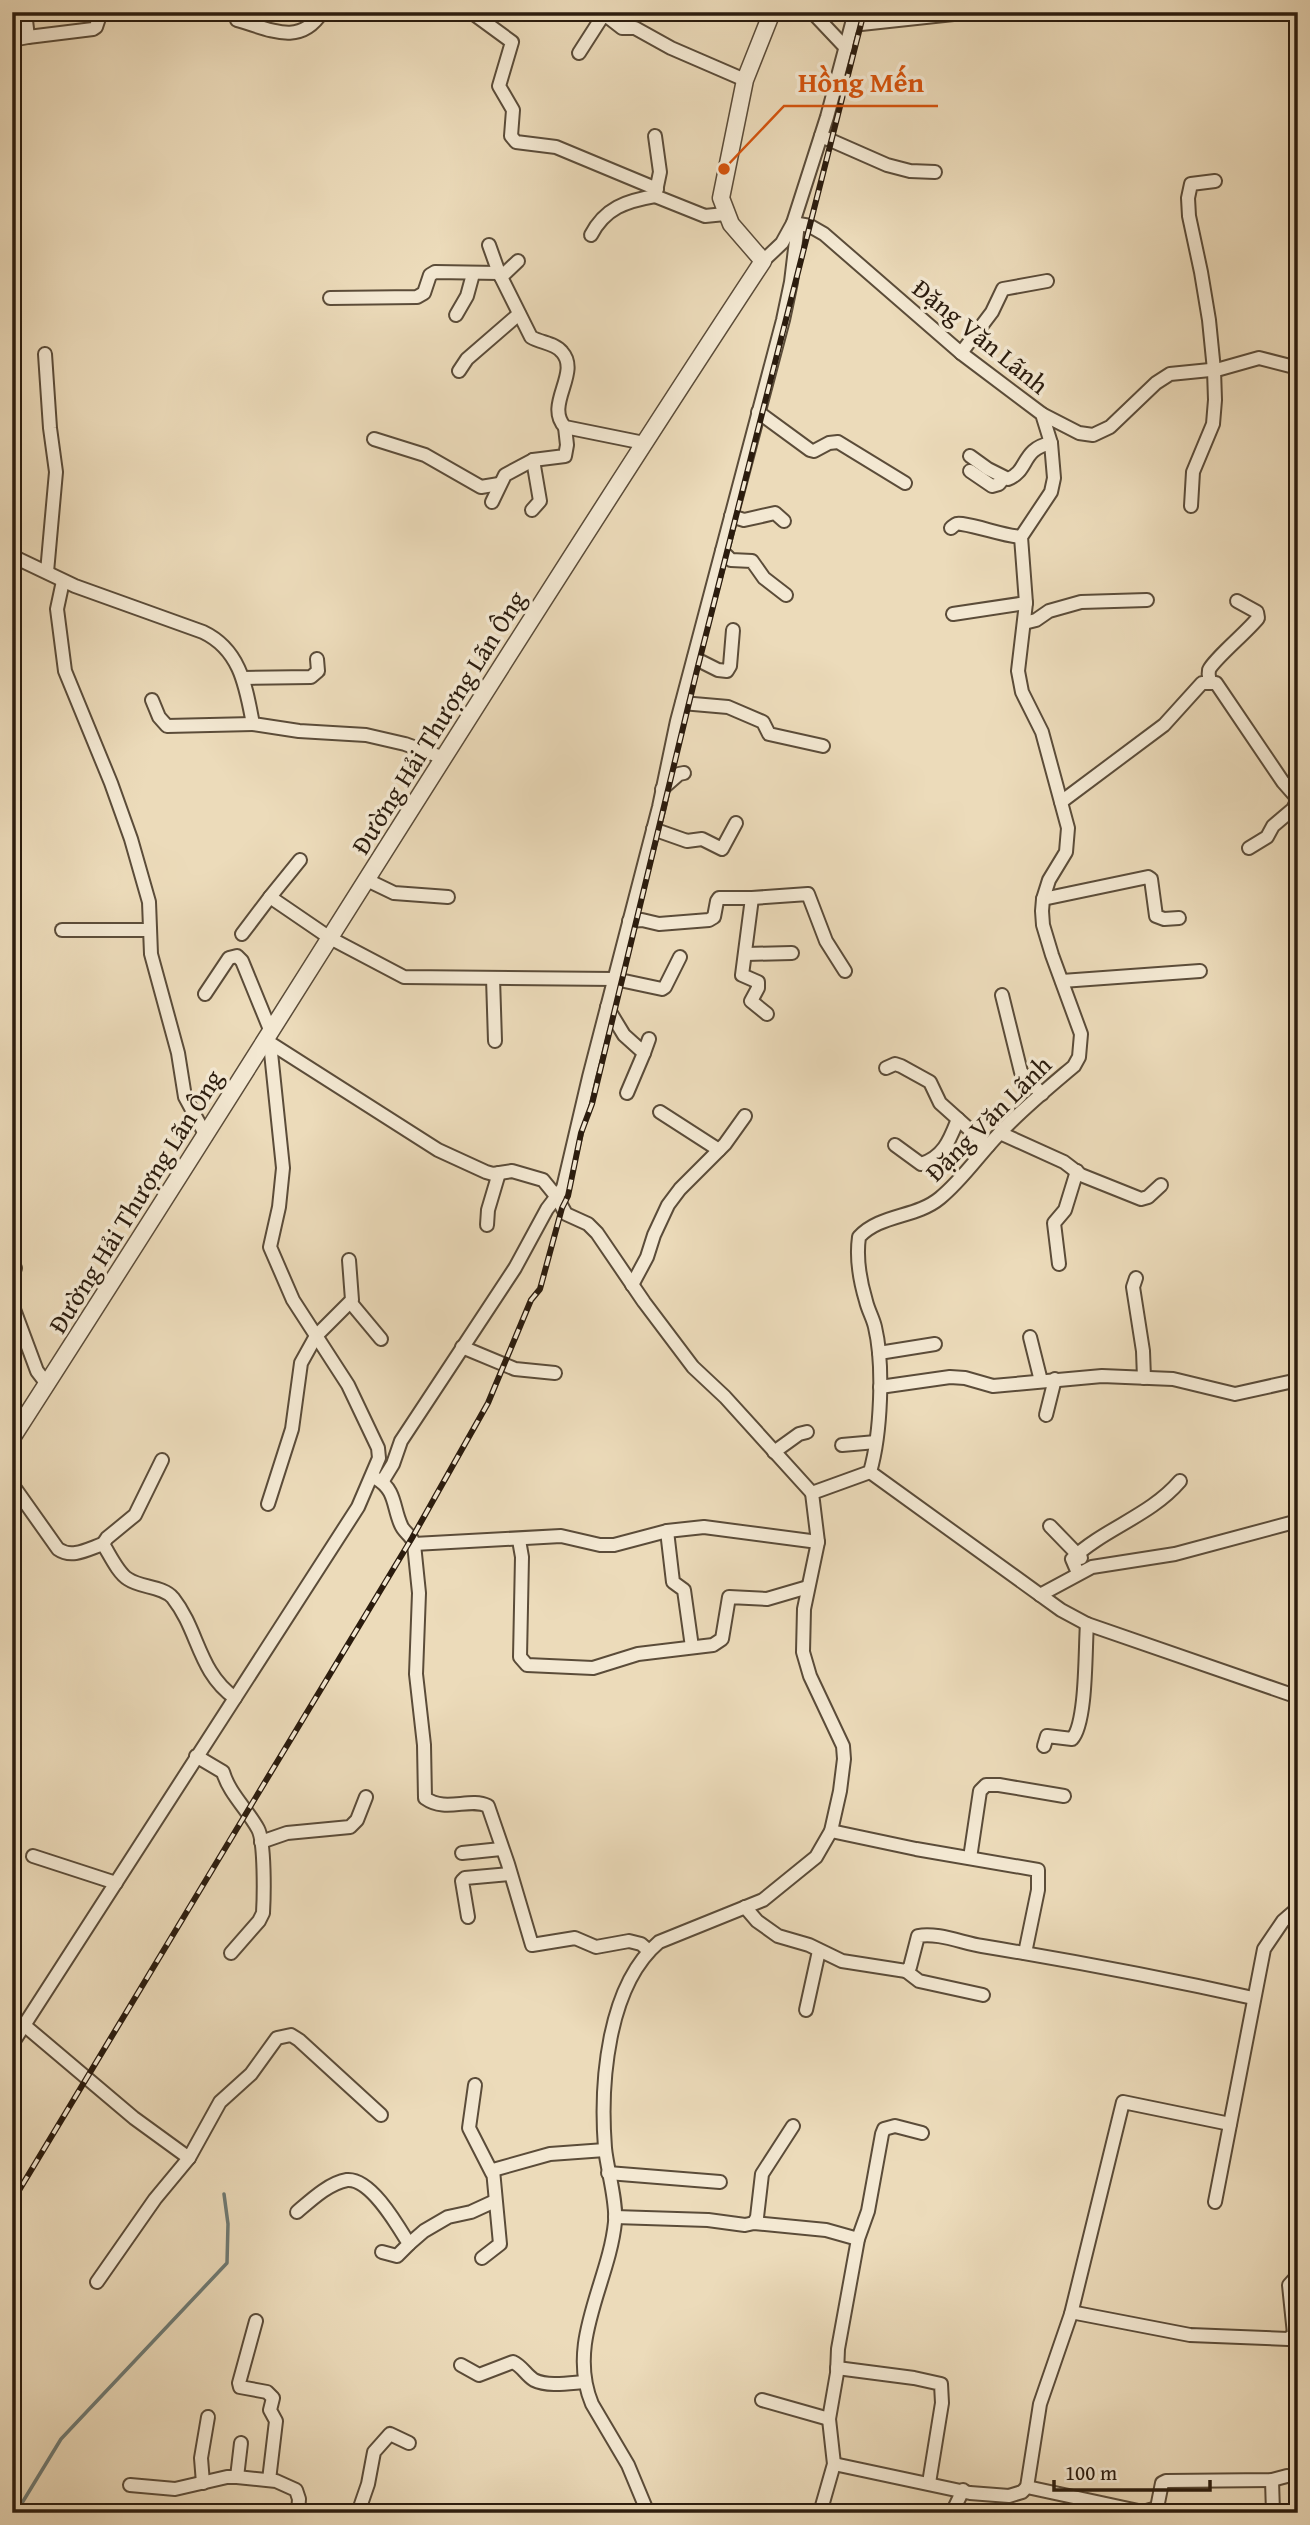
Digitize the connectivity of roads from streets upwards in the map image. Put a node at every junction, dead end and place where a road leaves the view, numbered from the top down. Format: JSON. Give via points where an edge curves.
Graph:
{"nodes":[{"id":1,"x":25,"y":12,"type":"edge"},
{"id":2,"x":101,"y":12,"type":"edge"},
{"id":3,"x":322,"y":12,"type":"edge"},
{"id":4,"x":471,"y":12,"type":"edge"},
{"id":5,"x":772,"y":12,"type":"edge"},
{"id":6,"x":812,"y":12,"type":"edge"},
{"id":7,"x":972,"y":12,"type":"edge"},
{"id":8,"x":951,"y":14,"type":"edge"},
{"id":9,"x":853,"y":19,"type":"edge"},
{"id":10,"x":237,"y":20,"type":"dead end"},
{"id":11,"x":28,"y":37,"type":"junction"},
{"id":12,"x":12,"y":40,"type":"edge"},
{"id":13,"x":846,"y":48,"type":"junction"},
{"id":14,"x":579,"y":52,"type":"dead end"},
{"id":15,"x":746,"y":80,"type":"junction"},
{"id":16,"x":655,"y":136,"type":"dead end"},
{"id":17,"x":821,"y":136,"type":"junction"},
{"id":18,"x":934,"y":173,"type":"dead end"},
{"id":19,"x":1215,"y":181,"type":"dead end"},
{"id":20,"x":656,"y":192,"type":"junction"},
{"id":21,"x":725,"y":214,"type":"junction"},
{"id":22,"x":796,"y":224,"type":"junction"},
{"id":23,"x":591,"y":235,"type":"dead end"},
{"id":24,"x":489,"y":245,"type":"dead end"},
{"id":25,"x":518,"y":261,"type":"dead end"},
{"id":26,"x":763,"y":261,"type":"junction"},
{"id":27,"x":473,"y":274,"type":"junction"},
{"id":28,"x":500,"y":275,"type":"junction"},
{"id":29,"x":1047,"y":281,"type":"dead end"},
{"id":30,"x":330,"y":298,"type":"dead end"},
{"id":31,"x":519,"y":314,"type":"junction"},
{"id":32,"x":456,"y":315,"type":"dead end"},
{"id":33,"x":961,"y":353,"type":"junction"},
{"id":34,"x":46,"y":354,"type":"dead end"},
{"id":35,"x":1298,"y":368,"type":"edge"},
{"id":36,"x":1214,"y":370,"type":"junction"},
{"id":37,"x":459,"y":371,"type":"dead end"},
{"id":38,"x":758,"y":412,"type":"junction"},
{"id":39,"x":1042,"y":414,"type":"junction"},
{"id":40,"x":565,"y":427,"type":"junction"},
{"id":41,"x":374,"y":439,"type":"dead end"},
{"id":42,"x":645,"y":443,"type":"junction"},
{"id":43,"x":1051,"y":443,"type":"junction"},
{"id":44,"x":970,"y":456,"type":"dead end"},
{"id":45,"x":533,"y":460,"type":"junction"},
{"id":46,"x":970,"y":471,"type":"dead end"},
{"id":47,"x":1004,"y":478,"type":"junction"},
{"id":48,"x":499,"y":484,"type":"junction"},
{"id":49,"x":905,"y":484,"type":"dead end"},
{"id":50,"x":492,"y":502,"type":"dead end"},
{"id":51,"x":1191,"y":506,"type":"dead end"},
{"id":52,"x":532,"y":510,"type":"dead end"},
{"id":53,"x":731,"y":516,"type":"junction"},
{"id":54,"x":784,"y":521,"type":"dead end"},
{"id":55,"x":951,"y":528,"type":"dead end"},
{"id":56,"x":1021,"y":537,"type":"junction"},
{"id":57,"x":722,"y":551,"type":"junction"},
{"id":58,"x":12,"y":556,"type":"edge"},
{"id":59,"x":47,"y":572,"type":"junction"},
{"id":60,"x":63,"y":581,"type":"junction"},
{"id":61,"x":786,"y":594,"type":"dead end"},
{"id":62,"x":1147,"y":600,"type":"dead end"},
{"id":63,"x":1237,"y":601,"type":"dead end"},
{"id":64,"x":1026,"y":603,"type":"junction"},
{"id":65,"x":953,"y":614,"type":"dead end"},
{"id":66,"x":1024,"y":623,"type":"junction"},
{"id":67,"x":733,"y":630,"type":"dead end"},
{"id":68,"x":317,"y":659,"type":"dead end"},
{"id":69,"x":694,"y":659,"type":"junction"},
{"id":70,"x":244,"y":678,"type":"junction"},
{"id":71,"x":1210,"y":682,"type":"junction"},
{"id":72,"x":152,"y":700,"type":"dead end"},
{"id":73,"x":682,"y":703,"type":"junction"},
{"id":74,"x":253,"y":724,"type":"junction"},
{"id":75,"x":823,"y":746,"type":"dead end"},
{"id":76,"x":444,"y":758,"type":"junction"},
{"id":77,"x":684,"y":773,"type":"dead end"},
{"id":78,"x":662,"y":789,"type":"junction"},
{"id":79,"x":1298,"y":799,"type":"edge"},
{"id":80,"x":1061,"y":802,"type":"junction"},
{"id":81,"x":736,"y":824,"type":"dead end"},
{"id":82,"x":653,"y":829,"type":"junction"},
{"id":83,"x":1249,"y":848,"type":"dead end"},
{"id":84,"x":300,"y":860,"type":"dead end"},
{"id":85,"x":368,"y":880,"type":"junction"},
{"id":86,"x":271,"y":897,"type":"junction"},
{"id":87,"x":448,"y":897,"type":"dead end"},
{"id":88,"x":752,"y":898,"type":"junction"},
{"id":89,"x":1043,"y":899,"type":"junction"},
{"id":90,"x":1179,"y":918,"type":"dead end"},
{"id":91,"x":629,"y":921,"type":"junction"},
{"id":92,"x":62,"y":930,"type":"dead end"},
{"id":93,"x":150,"y":930,"type":"junction"},
{"id":94,"x":242,"y":934,"type":"dead end"},
{"id":95,"x":330,"y":938,"type":"junction"},
{"id":96,"x":792,"y":953,"type":"dead end"},
{"id":97,"x":746,"y":954,"type":"junction"},
{"id":98,"x":680,"y":957,"type":"dead end"},
{"id":99,"x":845,"y":971,"type":"dead end"},
{"id":100,"x":1200,"y":971,"type":"dead end"},
{"id":101,"x":493,"y":978,"type":"junction"},
{"id":102,"x":615,"y":979,"type":"junction"},
{"id":103,"x":1062,"y":981,"type":"junction"},
{"id":104,"x":205,"y":994,"type":"dead end"},
{"id":105,"x":1002,"y":995,"type":"dead end"},
{"id":106,"x":607,"y":1007,"type":"junction"},
{"id":107,"x":767,"y":1014,"type":"dead end"},
{"id":108,"x":269,"y":1039,"type":"junction"},
{"id":109,"x":649,"y":1039,"type":"dead end"},
{"id":110,"x":495,"y":1041,"type":"dead end"},
{"id":111,"x":644,"y":1053,"type":"junction"},
{"id":112,"x":886,"y":1068,"type":"dead end"},
{"id":113,"x":627,"y":1093,"type":"dead end"},
{"id":114,"x":1042,"y":1094,"type":"junction"},
{"id":115,"x":660,"y":1112,"type":"dead end"},
{"id":116,"x":745,"y":1116,"type":"dead end"},
{"id":117,"x":958,"y":1119,"type":"junction"},
{"id":118,"x":1000,"y":1133,"type":"junction"},
{"id":119,"x":206,"y":1136,"type":"junction"},
{"id":120,"x":895,"y":1144,"type":"dead end"},
{"id":121,"x":988,"y":1146,"type":"junction"},
{"id":122,"x":719,"y":1150,"type":"junction"},
{"id":123,"x":1077,"y":1171,"type":"junction"},
{"id":124,"x":499,"y":1173,"type":"junction"},
{"id":125,"x":1161,"y":1185,"type":"dead end"},
{"id":126,"x":556,"y":1196,"type":"junction"},
{"id":127,"x":488,"y":1225,"type":"dead end"},
{"id":128,"x":349,"y":1260,"type":"dead end"},
{"id":129,"x":1059,"y":1265,"type":"dead end"},
{"id":130,"x":1136,"y":1279,"type":"dead end"},
{"id":131,"x":632,"y":1284,"type":"junction"},
{"id":132,"x":12,"y":1303,"type":"edge"},
{"id":133,"x":351,"y":1303,"type":"junction"},
{"id":134,"x":316,"y":1336,"type":"junction"},
{"id":135,"x":1030,"y":1337,"type":"dead end"},
{"id":136,"x":381,"y":1339,"type":"dead end"},
{"id":137,"x":935,"y":1343,"type":"dead end"},
{"id":138,"x":462,"y":1347,"type":"junction"},
{"id":139,"x":879,"y":1353,"type":"junction"},
{"id":140,"x":555,"y":1373,"type":"dead end"},
{"id":141,"x":1144,"y":1378,"type":"junction"},
{"id":142,"x":1055,"y":1379,"type":"junction"},
{"id":143,"x":1298,"y":1380,"type":"edge"},
{"id":144,"x":1041,"y":1381,"type":"junction"},
{"id":145,"x":47,"y":1384,"type":"junction"},
{"id":146,"x":880,"y":1387,"type":"junction"},
{"id":147,"x":1046,"y":1415,"type":"dead end"},
{"id":148,"x":807,"y":1432,"type":"dead end"},
{"id":149,"x":12,"y":1438,"type":"edge"},
{"id":150,"x":876,"y":1442,"type":"junction"},
{"id":151,"x":842,"y":1445,"type":"dead end"},
{"id":152,"x":774,"y":1452,"type":"junction"},
{"id":153,"x":162,"y":1460,"type":"dead end"},
{"id":154,"x":870,"y":1472,"type":"junction"},
{"id":155,"x":378,"y":1479,"type":"junction"},
{"id":156,"x":1180,"y":1482,"type":"dead end"},
{"id":157,"x":12,"y":1484,"type":"edge"},
{"id":158,"x":812,"y":1493,"type":"junction"},
{"id":159,"x":268,"y":1504,"type":"dead end"},
{"id":160,"x":1298,"y":1521,"type":"edge"},
{"id":161,"x":1049,"y":1526,"type":"dead end"},
{"id":162,"x":667,"y":1531,"type":"junction"},
{"id":163,"x":519,"y":1540,"type":"junction"},
{"id":164,"x":818,"y":1542,"type":"junction"},
{"id":165,"x":103,"y":1544,"type":"junction"},
{"id":166,"x":414,"y":1544,"type":"junction"},
{"id":167,"x":1077,"y":1555,"type":"junction"},
{"id":168,"x":1092,"y":1567,"type":"junction"},
{"id":169,"x":1078,"y":1573,"type":"junction"},
{"id":170,"x":808,"y":1587,"type":"junction"},
{"id":171,"x":1040,"y":1595,"type":"junction"},
{"id":172,"x":1087,"y":1624,"type":"junction"},
{"id":173,"x":692,"y":1647,"type":"junction"},
{"id":174,"x":1297,"y":1695,"type":"edge"},
{"id":175,"x":235,"y":1698,"type":"junction"},
{"id":176,"x":1044,"y":1746,"type":"dead end"},
{"id":177,"x":196,"y":1756,"type":"junction"},
{"id":178,"x":1064,"y":1796,"type":"dead end"},
{"id":179,"x":366,"y":1797,"type":"dead end"},
{"id":180,"x":831,"y":1830,"type":"junction"},
{"id":181,"x":261,"y":1842,"type":"junction"},
{"id":182,"x":501,"y":1849,"type":"junction"},
{"id":183,"x":462,"y":1853,"type":"dead end"},
{"id":184,"x":33,"y":1856,"type":"dead end"},
{"id":185,"x":970,"y":1858,"type":"junction"},
{"id":186,"x":510,"y":1874,"type":"junction"},
{"id":187,"x":116,"y":1883,"type":"junction"},
{"id":188,"x":745,"y":1907,"type":"junction"},
{"id":189,"x":1298,"y":1908,"type":"edge"},
{"id":190,"x":468,"y":1917,"type":"dead end"},
{"id":191,"x":649,"y":1951,"type":"junction"},
{"id":192,"x":819,"y":1951,"type":"junction"},
{"id":193,"x":230,"y":1953,"type":"dead end"},
{"id":194,"x":1025,"y":1953,"type":"junction"},
{"id":195,"x":906,"y":1970,"type":"junction"},
{"id":196,"x":983,"y":1995,"type":"dead end"},
{"id":197,"x":1253,"y":1998,"type":"junction"},
{"id":198,"x":806,"y":2010,"type":"dead end"},
{"id":199,"x":19,"y":2026,"type":"edge"},
{"id":200,"x":12,"y":2044,"type":"edge"},
{"id":201,"x":475,"y":2085,"type":"dead end"},
{"id":202,"x":381,"y":2115,"type":"dead end"},
{"id":203,"x":1230,"y":2124,"type":"junction"},
{"id":204,"x":793,"y":2126,"type":"dead end"},
{"id":205,"x":922,"y":2133,"type":"dead end"},
{"id":206,"x":606,"y":2150,"type":"junction"},
{"id":207,"x":189,"y":2158,"type":"junction"},
{"id":208,"x":608,"y":2173,"type":"junction"},
{"id":209,"x":492,"y":2174,"type":"junction"},
{"id":210,"x":720,"y":2182,"type":"dead end"},
{"id":211,"x":495,"y":2201,"type":"junction"},
{"id":212,"x":1215,"y":2202,"type":"dead end"},
{"id":213,"x":298,"y":2212,"type":"dead end"},
{"id":214,"x":615,"y":2217,"type":"junction"},
{"id":215,"x":754,"y":2223,"type":"junction"},
{"id":216,"x":858,"y":2239,"type":"junction"},
{"id":217,"x":409,"y":2244,"type":"junction"},
{"id":218,"x":382,"y":2252,"type":"dead end"},
{"id":219,"x":482,"y":2258,"type":"dead end"},
{"id":220,"x":1298,"y":2274,"type":"edge"},
{"id":221,"x":97,"y":2282,"type":"dead end"},
{"id":222,"x":1071,"y":2314,"type":"junction"},
{"id":223,"x":256,"y":2322,"type":"dead end"},
{"id":224,"x":461,"y":2365,"type":"dead end"},
{"id":225,"x":837,"y":2368,"type":"junction"},
{"id":226,"x":585,"y":2382,"type":"junction"},
{"id":227,"x":762,"y":2400,"type":"dead end"},
{"id":228,"x":208,"y":2417,"type":"dead end"},
{"id":229,"x":830,"y":2419,"type":"junction"},
{"id":230,"x":241,"y":2443,"type":"dead end"},
{"id":231,"x":409,"y":2443,"type":"dead end"},
{"id":232,"x":834,"y":2464,"type":"junction"},
{"id":233,"x":1287,"y":2476,"type":"dead end"},
{"id":234,"x":237,"y":2477,"type":"junction"},
{"id":235,"x":269,"y":2480,"type":"junction"},
{"id":236,"x":1272,"y":2480,"type":"junction"},
{"id":237,"x":203,"y":2483,"type":"junction"},
{"id":238,"x":929,"y":2483,"type":"junction"},
{"id":239,"x":130,"y":2485,"type":"dead end"},
{"id":240,"x":1027,"y":2487,"type":"junction"},
{"id":241,"x":963,"y":2490,"type":"junction"},
{"id":242,"x":298,"y":2513,"type":"edge"},
{"id":243,"x":358,"y":2513,"type":"edge"},
{"id":244,"x":648,"y":2513,"type":"edge"},
{"id":245,"x":820,"y":2513,"type":"edge"},
{"id":246,"x":952,"y":2513,"type":"edge"},
{"id":247,"x":1273,"y":2513,"type":"edge"}],
"edges":[{"from":1,"to":11,"type":"street"},
{"from":2,"to":11,"type":"street","via":[[93,29]]},
{"from":3,"to":10,"type":"street","via":[[310,26],[291,34]]},
{"from":4,"to":20,"type":"street","via":[[512,42],[499,86],[513,110],[511,133],[516,142],[555,147]]},
{"from":5,"to":15,"type":"street"},
{"from":6,"to":13,"type":"street"},
{"from":7,"to":8,"type":"street"},
{"from":8,"to":9,"type":"street"},
{"from":9,"to":13,"type":"street"},
{"from":11,"to":12,"type":"street"},
{"from":13,"to":17,"type":"street"},
{"from":14,"to":15,"type":"street","via":[[604,15],[622,28],[635,28]]},
{"from":15,"to":21,"type":"street","via":[[724,177],[721,198]]},
{"from":16,"to":20,"type":"street","via":[[660,164]]},
{"from":17,"to":18,"type":"street","via":[[887,165]]},
{"from":17,"to":22,"type":"street"},
{"from":19,"to":36,"type":"street","via":[[1191,184],[1188,198]]},
{"from":20,"to":21,"type":"street","via":[[705,216]]},
{"from":20,"to":23,"type":"street","via":[[608,212]]},
{"from":21,"to":26,"type":"street"},
{"from":22,"to":26,"type":"street"},
{"from":22,"to":33,"type":"street","name":"Đặng Văn Lãnh","via":[[824,234]]},
{"from":22,"to":38,"type":"street","via":[[791,282]]},
{"from":24,"to":28,"type":"street"},
{"from":25,"to":28,"type":"street"},
{"from":26,"to":42,"type":"street","name":"Đường Hải Thượng Lãn Ông"},
{"from":27,"to":28,"type":"street"},
{"from":27,"to":30,"type":"street","via":[[433,272],[424,293],[417,297]]},
{"from":27,"to":32,"type":"street"},
{"from":28,"to":31,"type":"street"},
{"from":29,"to":33,"type":"street","via":[[1003,289]]},
{"from":31,"to":37,"type":"street"},
{"from":31,"to":40,"type":"street","via":[[531,337],[565,355],[567,372],[557,413]]},
{"from":33,"to":39,"type":"street","name":"Đặng Văn Lãnh"},
{"from":34,"to":59,"type":"street","via":[[56,472]]},
{"from":35,"to":36,"type":"street","via":[[1259,358]]},
{"from":36,"to":39,"type":"street","via":[[1164,376],[1110,426],[1093,435]]},
{"from":36,"to":51,"type":"street","via":[[1213,424],[1193,472]]},
{"from":38,"to":49,"type":"street","via":[[810,450],[838,442]]},
{"from":38,"to":53,"type":"street"},
{"from":39,"to":43,"type":"street","name":"Đặng Văn Lãnh"},
{"from":40,"to":42,"type":"street"},
{"from":40,"to":45,"type":"street","via":[[565,456]]},
{"from":41,"to":48,"type":"street","via":[[425,455],[481,487]]},
{"from":42,"to":76,"type":"street","name":"Đường Hải Thượng Lãn Ông"},
{"from":43,"to":47,"type":"street","via":[[1034,449],[1014,477]]},
{"from":43,"to":56,"type":"street","name":"Đặng Văn Lãnh","via":[[1051,492]]},
{"from":44,"to":47,"type":"street"},
{"from":45,"to":48,"type":"street","via":[[505,475]]},
{"from":45,"to":52,"type":"street","via":[[540,501]]},
{"from":46,"to":47,"type":"street","via":[[992,485]]},
{"from":48,"to":50,"type":"street"},
{"from":53,"to":54,"type":"street","via":[[744,520],[775,513]]},
{"from":53,"to":57,"type":"street"},
{"from":55,"to":56,"type":"street","via":[[963,524]]},
{"from":56,"to":64,"type":"street","name":"Đặng Văn Lãnh"},
{"from":57,"to":61,"type":"street","via":[[731,560],[752,561],[764,579]]},
{"from":57,"to":69,"type":"street"},
{"from":58,"to":59,"type":"street"},
{"from":59,"to":60,"type":"street"},
{"from":60,"to":70,"type":"street","via":[[210,636]]},
{"from":60,"to":93,"type":"street","via":[[57,609],[65,671],[131,839],[149,901]]},
{"from":62,"to":66,"type":"street","via":[[1081,602]]},
{"from":63,"to":71,"type":"street","via":[[1257,611],[1258,618],[1213,663]]},
{"from":64,"to":65,"type":"street"},
{"from":64,"to":66,"type":"street","name":"Đặng Văn Lãnh"},
{"from":66,"to":80,"type":"street","name":"Đặng Văn Lãnh","via":[[1018,680],[1042,732]]},
{"from":67,"to":69,"type":"street","via":[[727,671]]},
{"from":68,"to":70,"type":"street","via":[[318,671],[311,677]]},
{"from":69,"to":73,"type":"street"},
{"from":70,"to":74,"type":"street"},
{"from":71,"to":79,"type":"street","via":[[1216,683]]},
{"from":71,"to":80,"type":"street","via":[[1202,683],[1164,725]]},
{"from":72,"to":74,"type":"street","via":[[167,726]]},
{"from":73,"to":75,"type":"street","via":[[727,708],[762,722],[769,734]]},
{"from":73,"to":78,"type":"street"},
{"from":74,"to":76,"type":"street","via":[[366,735]]},
{"from":76,"to":85,"type":"street","name":"Đường Hải Thượng Lãn Ông"},
{"from":77,"to":78,"type":"street"},
{"from":78,"to":82,"type":"street"},
{"from":79,"to":83,"type":"street","via":[[1267,836]]},
{"from":80,"to":89,"type":"street","name":"Đặng Văn Lãnh","via":[[1068,843]]},
{"from":81,"to":82,"type":"street","via":[[722,849],[702,839],[687,841]]},
{"from":82,"to":91,"type":"street"},
{"from":84,"to":86,"type":"street"},
{"from":85,"to":87,"type":"street","via":[[394,892]]},
{"from":85,"to":95,"type":"street","name":"Đường Hải Thượng Lãn Ông"},
{"from":86,"to":94,"type":"street"},
{"from":86,"to":95,"type":"street"},
{"from":88,"to":91,"type":"street","via":[[719,898],[709,920]]},
{"from":88,"to":97,"type":"street"},
{"from":88,"to":99,"type":"street","via":[[808,894],[825,941]]},
{"from":89,"to":90,"type":"street","via":[[1148,877],[1156,916]]},
{"from":89,"to":103,"type":"street","name":"Đặng Văn Lãnh","via":[[1044,925]]},
{"from":91,"to":102,"type":"street"},
{"from":92,"to":93,"type":"street"},
{"from":93,"to":119,"type":"street","via":[[153,962],[186,1097]]},
{"from":95,"to":101,"type":"street","via":[[404,976]]},
{"from":95,"to":108,"type":"street","name":"Đường Hải Thượng Lãn Ông"},
{"from":96,"to":97,"type":"street"},
{"from":97,"to":107,"type":"street","via":[[743,975],[758,982],[751,1001]]},
{"from":98,"to":102,"type":"street","via":[[662,989]]},
{"from":100,"to":103,"type":"street"},
{"from":101,"to":102,"type":"street"},
{"from":101,"to":110,"type":"street"},
{"from":102,"to":106,"type":"street"},
{"from":103,"to":114,"type":"street","name":"Đặng Văn Lãnh","via":[[1079,1025],[1081,1048],[1074,1066]]},
{"from":104,"to":108,"type":"street","via":[[229,958],[237,956]]},
{"from":105,"to":114,"type":"street","via":[[1021,1072]]},
{"from":106,"to":111,"type":"street","via":[[624,1035]]},
{"from":106,"to":126,"type":"street","via":[[563,1188]]},
{"from":108,"to":119,"type":"street","name":"Đường Hải Thượng Lãn Ông"},
{"from":108,"to":124,"type":"street","via":[[438,1150],[486,1172]]},
{"from":108,"to":134,"type":"street","via":[[283,1168],[270,1247],[293,1300]]},
{"from":109,"to":111,"type":"street"},
{"from":111,"to":113,"type":"street"},
{"from":112,"to":117,"type":"street","via":[[901,1066],[930,1083],[940,1103]]},
{"from":114,"to":118,"type":"street","name":"Đặng Văn Lãnh"},
{"from":115,"to":122,"type":"street"},
{"from":116,"to":122,"type":"street"},
{"from":117,"to":120,"type":"street","via":[[947,1145],[929,1161],[921,1164]]},
{"from":117,"to":121,"type":"street"},
{"from":118,"to":121,"type":"street","name":"Đặng Văn Lãnh"},
{"from":118,"to":123,"type":"street"},
{"from":119,"to":145,"type":"street","name":"Đường Hải Thượng Lãn Ông"},
{"from":121,"to":139,"type":"street","name":"Đặng Văn Lãnh","via":[[961,1178],[925,1209],[867,1228],[859,1237],[859,1266]]},
{"from":122,"to":131,"type":"street","via":[[668,1205]]},
{"from":123,"to":125,"type":"street","via":[[1142,1199]]},
{"from":123,"to":129,"type":"street","via":[[1065,1210],[1054,1223]]},
{"from":124,"to":126,"type":"street","via":[[529,1174],[543,1180]]},
{"from":124,"to":127,"type":"street"},
{"from":126,"to":131,"type":"street","via":[[566,1214],[597,1233]]},
{"from":126,"to":138,"type":"street"},
{"from":128,"to":133,"type":"street"},
{"from":130,"to":141,"type":"street","via":[[1133,1287]]},
{"from":131,"to":152,"type":"street","via":[[693,1367]]},
{"from":132,"to":145,"type":"street","via":[[37,1371]]},
{"from":133,"to":134,"type":"street"},
{"from":133,"to":136,"type":"street"},
{"from":134,"to":155,"type":"street","via":[[348,1385],[378,1448]]},
{"from":134,"to":159,"type":"street","via":[[298,1369],[292,1429]]},
{"from":135,"to":144,"type":"street"},
{"from":137,"to":139,"type":"street"},
{"from":138,"to":140,"type":"street","via":[[515,1369]]},
{"from":138,"to":155,"type":"street"},
{"from":139,"to":146,"type":"street","name":"Đặng Văn Lãnh"},
{"from":141,"to":142,"type":"street"},
{"from":141,"to":143,"type":"street","via":[[1173,1379],[1235,1394]]},
{"from":142,"to":144,"type":"street"},
{"from":142,"to":147,"type":"street"},
{"from":144,"to":146,"type":"street","via":[[993,1386],[950,1377]]},
{"from":145,"to":149,"type":"street","name":"Đường Hải Thượng Lãn Ông"},
{"from":146,"to":150,"type":"street","name":"Đặng Văn Lãnh"},
{"from":148,"to":152,"type":"street"},
{"from":150,"to":151,"type":"street"},
{"from":150,"to":154,"type":"street","name":"Đặng Văn Lãnh"},
{"from":152,"to":158,"type":"street"},
{"from":153,"to":165,"type":"street","via":[[135,1515]]},
{"from":154,"to":158,"type":"street"},
{"from":154,"to":171,"type":"street"},
{"from":155,"to":166,"type":"street","via":[[391,1492],[401,1527]]},
{"from":155,"to":175,"type":"street"},
{"from":156,"to":167,"type":"street","via":[[1159,1502]]},
{"from":157,"to":165,"type":"street","via":[[64,1554]]},
{"from":158,"to":164,"type":"street"},
{"from":160,"to":168,"type":"street","via":[[1175,1554]]},
{"from":161,"to":167,"type":"street"},
{"from":162,"to":163,"type":"street","via":[[614,1545],[561,1536]]},
{"from":162,"to":164,"type":"street","via":[[704,1527]]},
{"from":162,"to":173,"type":"street","via":[[673,1582],[684,1590]]},
{"from":163,"to":166,"type":"street"},
{"from":163,"to":173,"type":"street","via":[[523,1663],[593,1668],[638,1654]]},
{"from":164,"to":170,"type":"street"},
{"from":165,"to":175,"type":"street","via":[[127,1579],[171,1595],[206,1667]]},
{"from":166,"to":182,"type":"street","via":[[419,1592],[416,1674],[425,1798],[447,1806],[485,1804]]},
{"from":167,"to":168,"type":"street"},
{"from":167,"to":169,"type":"street","via":[[1072,1559]]},
{"from":168,"to":169,"type":"street"},
{"from":169,"to":171,"type":"street"},
{"from":170,"to":173,"type":"street","via":[[767,1598],[729,1597],[722,1639]]},
{"from":170,"to":180,"type":"street","via":[[803,1652],[843,1745]]},
{"from":171,"to":172,"type":"street"},
{"from":172,"to":174,"type":"street"},
{"from":172,"to":176,"type":"street","via":[[1076,1734],[1072,1739],[1048,1736]]},
{"from":175,"to":177,"type":"street"},
{"from":177,"to":181,"type":"street","via":[[223,1772],[226,1785],[240,1800]]},
{"from":177,"to":187,"type":"street"},
{"from":178,"to":185,"type":"street","via":[[986,1785],[980,1791]]},
{"from":179,"to":181,"type":"street","via":[[357,1820],[349,1827],[287,1833]]},
{"from":180,"to":185,"type":"street"},
{"from":180,"to":188,"type":"street","via":[[816,1857],[763,1900]]},
{"from":181,"to":193,"type":"street","via":[[263,1913]]},
{"from":182,"to":183,"type":"street"},
{"from":182,"to":186,"type":"street"},
{"from":184,"to":187,"type":"street"},
{"from":185,"to":194,"type":"street","via":[[1038,1870]]},
{"from":186,"to":190,"type":"street","via":[[462,1881]]},
{"from":186,"to":191,"type":"street","via":[[532,1945],[575,1938],[596,1947],[629,1941]]},
{"from":187,"to":199,"type":"street"},
{"from":188,"to":191,"type":"street","via":[[659,1942]]},
{"from":188,"to":192,"type":"street","via":[[778,1936]]},
{"from":189,"to":197,"type":"street","via":[[1264,1949]]},
{"from":191,"to":206,"type":"street","via":[[628,1985],[613,2028],[604,2098]]},
{"from":192,"to":195,"type":"street","via":[[854,1964]]},
{"from":192,"to":198,"type":"street"},
{"from":194,"to":195,"type":"street","via":[[920,1935]]},
{"from":194,"to":197,"type":"street"},
{"from":195,"to":196,"type":"street","via":[[919,1981]]},
{"from":197,"to":203,"type":"street"},
{"from":199,"to":200,"type":"street"},
{"from":199,"to":207,"type":"street"},
{"from":201,"to":209,"type":"street","via":[[469,2128]]},
{"from":202,"to":207,"type":"street","via":[[299,2040],[284,2036],[277,2038],[251,2074],[220,2102]]},
{"from":203,"to":212,"type":"street"},
{"from":203,"to":222,"type":"street","via":[[1123,2102]]},
{"from":204,"to":215,"type":"street","via":[[762,2174]]},
{"from":205,"to":216,"type":"street","via":[[895,2126],[884,2129]]},
{"from":206,"to":208,"type":"street"},
{"from":206,"to":209,"type":"street","via":[[550,2154],[496,2168]]},
{"from":207,"to":221,"type":"street"},
{"from":208,"to":210,"type":"street"},
{"from":208,"to":214,"type":"street"},
{"from":209,"to":211,"type":"street"},
{"from":211,"to":217,"type":"street","via":[[448,2217]]},
{"from":211,"to":219,"type":"street","via":[[500,2244]]},
{"from":213,"to":217,"type":"street","via":[[339,2182],[355,2181],[381,2202]]},
{"from":214,"to":215,"type":"street"},
{"from":214,"to":226,"type":"street","via":[[584,2343]]},
{"from":215,"to":216,"type":"street","via":[[826,2230]]},
{"from":216,"to":225,"type":"street"},
{"from":217,"to":218,"type":"street","via":[[397,2256]]},
{"from":220,"to":222,"type":"street","via":[[1289,2285],[1294,2334],[1288,2339],[1190,2335]]},
{"from":222,"to":240,"type":"street","via":[[1040,2404]]},
{"from":223,"to":235,"type":"street","via":[[239,2384],[273,2398],[270,2410],[276,2421]]},
{"from":224,"to":226,"type":"street","via":[[479,2375],[513,2361],[541,2382]]},
{"from":225,"to":229,"type":"street"},
{"from":225,"to":238,"type":"street","via":[[940,2384],[942,2403]]},
{"from":226,"to":244,"type":"street"},
{"from":227,"to":229,"type":"street"},
{"from":228,"to":237,"type":"street","via":[[201,2458]]},
{"from":229,"to":232,"type":"street"},
{"from":230,"to":234,"type":"street"},
{"from":231,"to":243,"type":"street","via":[[390,2434],[376,2448]]},
{"from":232,"to":238,"type":"street"},
{"from":232,"to":245,"type":"street"},
{"from":233,"to":236,"type":"street"},
{"from":234,"to":235,"type":"street"},
{"from":234,"to":237,"type":"street"},
{"from":235,"to":242,"type":"street","via":[[296,2490]]},
{"from":236,"to":240,"type":"street","via":[[1166,2481],[1157,2508],[1143,2512]]},
{"from":236,"to":247,"type":"street"},
{"from":237,"to":239,"type":"street","via":[[176,2489]]},
{"from":238,"to":241,"type":"street"},
{"from":240,"to":241,"type":"street","via":[[1009,2496]]},
{"from":241,"to":246,"type":"street"}]}
